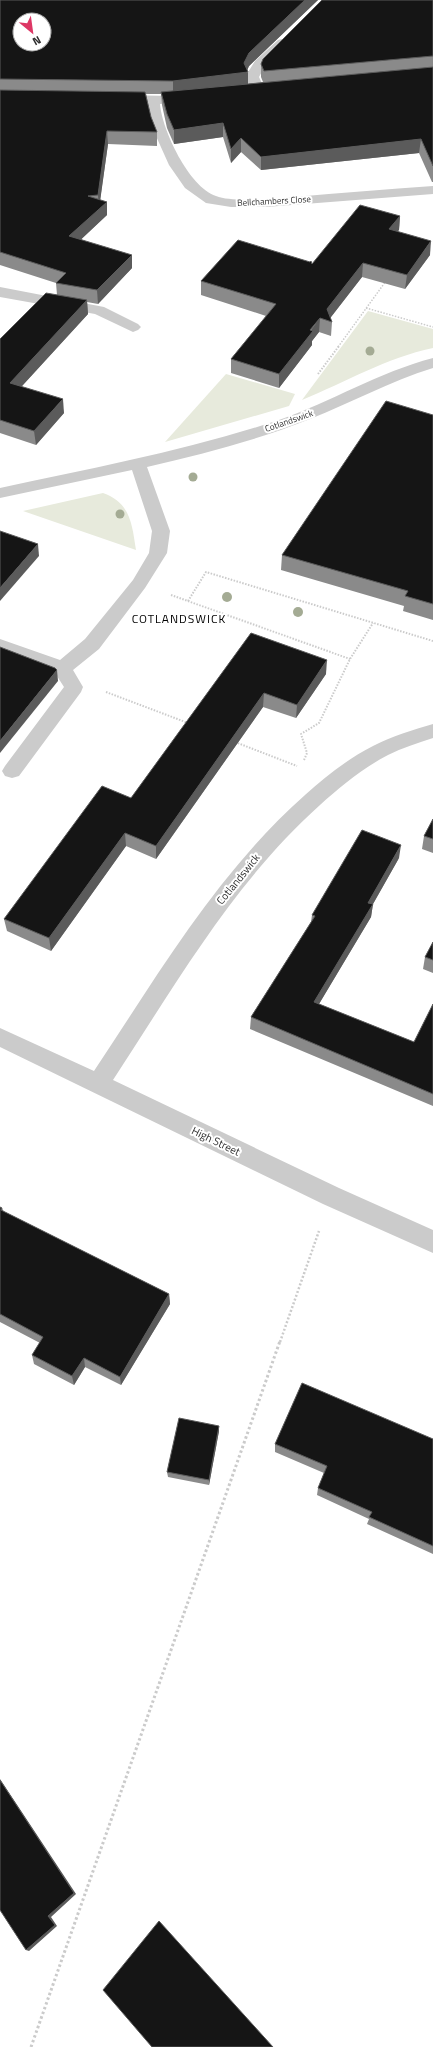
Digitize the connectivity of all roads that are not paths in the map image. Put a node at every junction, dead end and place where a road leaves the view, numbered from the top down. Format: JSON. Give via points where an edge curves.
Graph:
{"nodes":[{"id":1,"x":294,"y":32,"type":"edge"},
{"id":2,"x":273,"y":88,"type":"edge"},
{"id":3,"x":258,"y":90,"type":"junction"},
{"id":4,"x":242,"y":92,"type":"edge"},
{"id":5,"x":203,"y":96,"type":"edge"},
{"id":6,"x":107,"y":99,"type":"edge"},
{"id":7,"x":153,"y":100,"type":"junction"},
{"id":8,"x":433,"y":190,"type":"edge"},
{"id":9,"x":0,"y":292,"type":"edge"},
{"id":10,"x":133,"y":327,"type":"dead end"},
{"id":11,"x":433,"y":363,"type":"edge"},
{"id":12,"x":138,"y":464,"type":"junction"},
{"id":13,"x":0,"y":492,"type":"edge"},
{"id":14,"x":0,"y":645,"type":"edge"},
{"id":15,"x":62,"y":668,"type":"junction"},
{"id":16,"x":433,"y":731,"type":"edge"},
{"id":17,"x":12,"y":771,"type":"dead end"},
{"id":18,"x":0,"y":1037,"type":"edge"},
{"id":19,"x":98,"y":1084,"type":"junction"},
{"id":20,"x":433,"y":1242,"type":"edge"}],
"edges":[{"from":1,"to":3,"type":"street","via":[[255,70],[252,77]]},
{"from":2,"to":3,"type":"street"},
{"from":3,"to":4,"type":"street"},
{"from":5,"to":7,"type":"street"},
{"from":6,"to":7,"type":"street"},
{"from":7,"to":8,"type":"street","name":"Bellchambers Close","via":[[154,116],[176,165],[190,185],[212,200],[266,203]]},
{"from":9,"to":10,"type":"street","via":[[99,310]]},
{"from":11,"to":12,"type":"street","name":"Cotlandswick","via":[[392,375],[321,410],[284,424]]},
{"from":12,"to":13,"type":"street","name":"Cotlandswick"},
{"from":12,"to":15,"type":"street","via":[[161,531],[158,553],[139,584],[92,644]]},
{"from":14,"to":15,"type":"street"},
{"from":15,"to":17,"type":"street","via":[[74,687]]},
{"from":16,"to":19,"type":"street","name":"Cotlandswick","via":[[375,754],[338,779],[270,840],[209,915]]},
{"from":18,"to":19,"type":"street","name":"High Street"},
{"from":19,"to":20,"type":"street","name":"High Street"}]}
